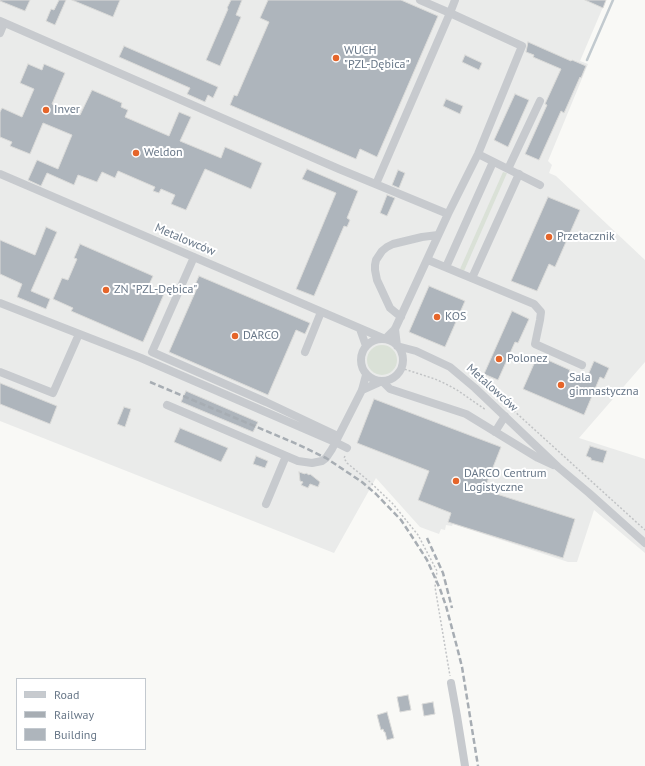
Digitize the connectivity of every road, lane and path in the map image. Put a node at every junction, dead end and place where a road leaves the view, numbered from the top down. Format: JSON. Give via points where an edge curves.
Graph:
{"nodes":[{"id":1,"x":420,"y":0,"type":"edge"},
{"id":2,"x":455,"y":0,"type":"edge"},
{"id":3,"x":450,"y":13,"type":"junction"},
{"id":4,"x":2,"y":22,"type":"edge"},
{"id":5,"x":0,"y":33,"type":"edge"},
{"id":6,"x":540,"y":101,"type":"dead end"},
{"id":7,"x":478,"y":154,"type":"junction"},
{"id":8,"x":493,"y":162,"type":"junction"},
{"id":9,"x":508,"y":169,"type":"junction"},
{"id":10,"x":0,"y":174,"type":"edge"},
{"id":11,"x":519,"y":174,"type":"junction"},
{"id":12,"x":376,"y":184,"type":"junction"},
{"id":13,"x":540,"y":185,"type":"dead end"},
{"id":14,"x":448,"y":214,"type":"junction"},
{"id":15,"x":438,"y":235,"type":"junction"},
{"id":16,"x":194,"y":257,"type":"junction"},
{"id":17,"x":428,"y":260,"type":"junction"},
{"id":18,"x":446,"y":267,"type":"junction"},
{"id":19,"x":472,"y":278,"type":"junction"},
{"id":20,"x":0,"y":303,"type":"edge"},
{"id":21,"x":321,"y":312,"type":"junction"},
{"id":22,"x":401,"y":317,"type":"junction"},
{"id":23,"x":360,"y":329,"type":"junction"},
{"id":24,"x":395,"y":329,"type":"junction"},
{"id":25,"x":79,"y":334,"type":"junction"},
{"id":26,"x":386,"y":339,"type":"junction"},
{"id":27,"x":366,"y":346,"type":"junction"},
{"id":28,"x":397,"y":346,"type":"junction"},
{"id":29,"x":305,"y":352,"type":"dead end"},
{"id":30,"x":582,"y":365,"type":"dead end"},
{"id":31,"x":401,"y":368,"type":"junction"},
{"id":32,"x":0,"y":372,"type":"edge"},
{"id":33,"x":366,"y":375,"type":"junction"},
{"id":34,"x":382,"y":381,"type":"junction"},
{"id":35,"x":362,"y":390,"type":"junction"},
{"id":36,"x":496,"y":401,"type":"dead end"},
{"id":37,"x":167,"y":405,"type":"dead end"},
{"id":38,"x":485,"y":410,"type":"junction"},
{"id":39,"x":489,"y":410,"type":"dead end"},
{"id":40,"x":482,"y":413,"type":"dead end"},
{"id":41,"x":506,"y":416,"type":"junction"},
{"id":42,"x":494,"y":432,"type":"junction"},
{"id":43,"x":337,"y":439,"type":"junction"},
{"id":44,"x":347,"y":448,"type":"joint"},
{"id":45,"x":286,"y":456,"type":"junction"},
{"id":46,"x":558,"y":467,"type":"junction"},
{"id":47,"x":266,"y":504,"type":"dead end"},
{"id":48,"x":645,"y":530,"type":"edge"},
{"id":49,"x":645,"y":543,"type":"edge"},
{"id":50,"x":451,"y":683,"type":"joint"},
{"id":51,"x":465,"y":766,"type":"edge"}],
"edges":[{"from":1,"to":3,"type":"street"},
{"from":2,"to":3,"type":"street"},
{"from":3,"to":7,"type":"street","via":[[522,46]]},
{"from":3,"to":12,"type":"street"},
{"from":4,"to":5,"type":"street"},
{"from":4,"to":12,"type":"street"},
{"from":6,"to":9,"type":"street"},
{"from":7,"to":8,"type":"street"},
{"from":7,"to":14,"type":"street"},
{"from":8,"to":9,"type":"street"},
{"from":8,"to":18,"type":"street"},
{"from":9,"to":11,"type":"street"},
{"from":10,"to":16,"type":"street","name":"Metalowców"},
{"from":11,"to":13,"type":"street"},
{"from":11,"to":19,"type":"street"},
{"from":12,"to":14,"type":"street"},
{"from":14,"to":15,"type":"street"},
{"from":15,"to":17,"type":"street"},
{"from":15,"to":22,"type":"street","via":[[393,244],[376,260],[377,280],[390,308]]},
{"from":16,"to":21,"type":"street","name":"Metalowców"},
{"from":16,"to":43,"type":"street","via":[[152,352],[266,402]]},
{"from":17,"to":18,"type":"street"},
{"from":17,"to":22,"type":"street"},
{"from":18,"to":19,"type":"street"},
{"from":19,"to":30,"type":"street","via":[[534,304],[541,312],[535,344]]},
{"from":20,"to":25,"type":"street"},
{"from":21,"to":23,"type":"street","name":"Metalowców"},
{"from":21,"to":29,"type":"street"},
{"from":22,"to":24,"type":"street"},
{"from":23,"to":26,"type":"street","name":"Metalowców"},
{"from":23,"to":27,"type":"street"},
{"from":24,"to":26,"type":"street"},
{"from":24,"to":28,"type":"street"},
{"from":25,"to":32,"type":"street","via":[[53,393]]},
{"from":25,"to":43,"type":"street"},
{"from":26,"to":27,"type":"street","via":[[372,341]]},
{"from":26,"to":28,"type":"street","name":"Metalowców"},
{"from":27,"to":33,"type":"street","via":[[360,360]]},
{"from":28,"to":31,"type":"street","via":[[403,359]]},
{"from":28,"to":41,"type":"street","name":"Metalowców","via":[[416,351],[450,367]]},
{"from":31,"to":34,"type":"street","via":[[392,379]]},
{"from":31,"to":38,"type":"path","via":[[446,384]]},
{"from":33,"to":34,"type":"street","name":"Metalowców"},
{"from":33,"to":35,"type":"street"},
{"from":34,"to":35,"type":"street"},
{"from":34,"to":42,"type":"street","name":"Metalowców","via":[[390,389],[466,414]]},
{"from":35,"to":43,"type":"street"},
{"from":36,"to":48,"type":"path","via":[[502,400]]},
{"from":37,"to":45,"type":"street"},
{"from":38,"to":39,"type":"path"},
{"from":38,"to":40,"type":"path"},
{"from":41,"to":42,"type":"street"},
{"from":41,"to":46,"type":"street","name":"Metalowców"},
{"from":42,"to":46,"type":"street","name":"Metalowców"},
{"from":43,"to":44,"type":"street"},
{"from":43,"to":45,"type":"street","via":[[322,461],[298,461]]},
{"from":44,"to":50,"type":"path","via":[[344,458],[347,463],[393,504],[418,535],[437,571],[435,587]]},
{"from":45,"to":47,"type":"street"},
{"from":46,"to":49,"type":"street","name":"Metalowców"},
{"from":50,"to":51,"type":"street"}]}
